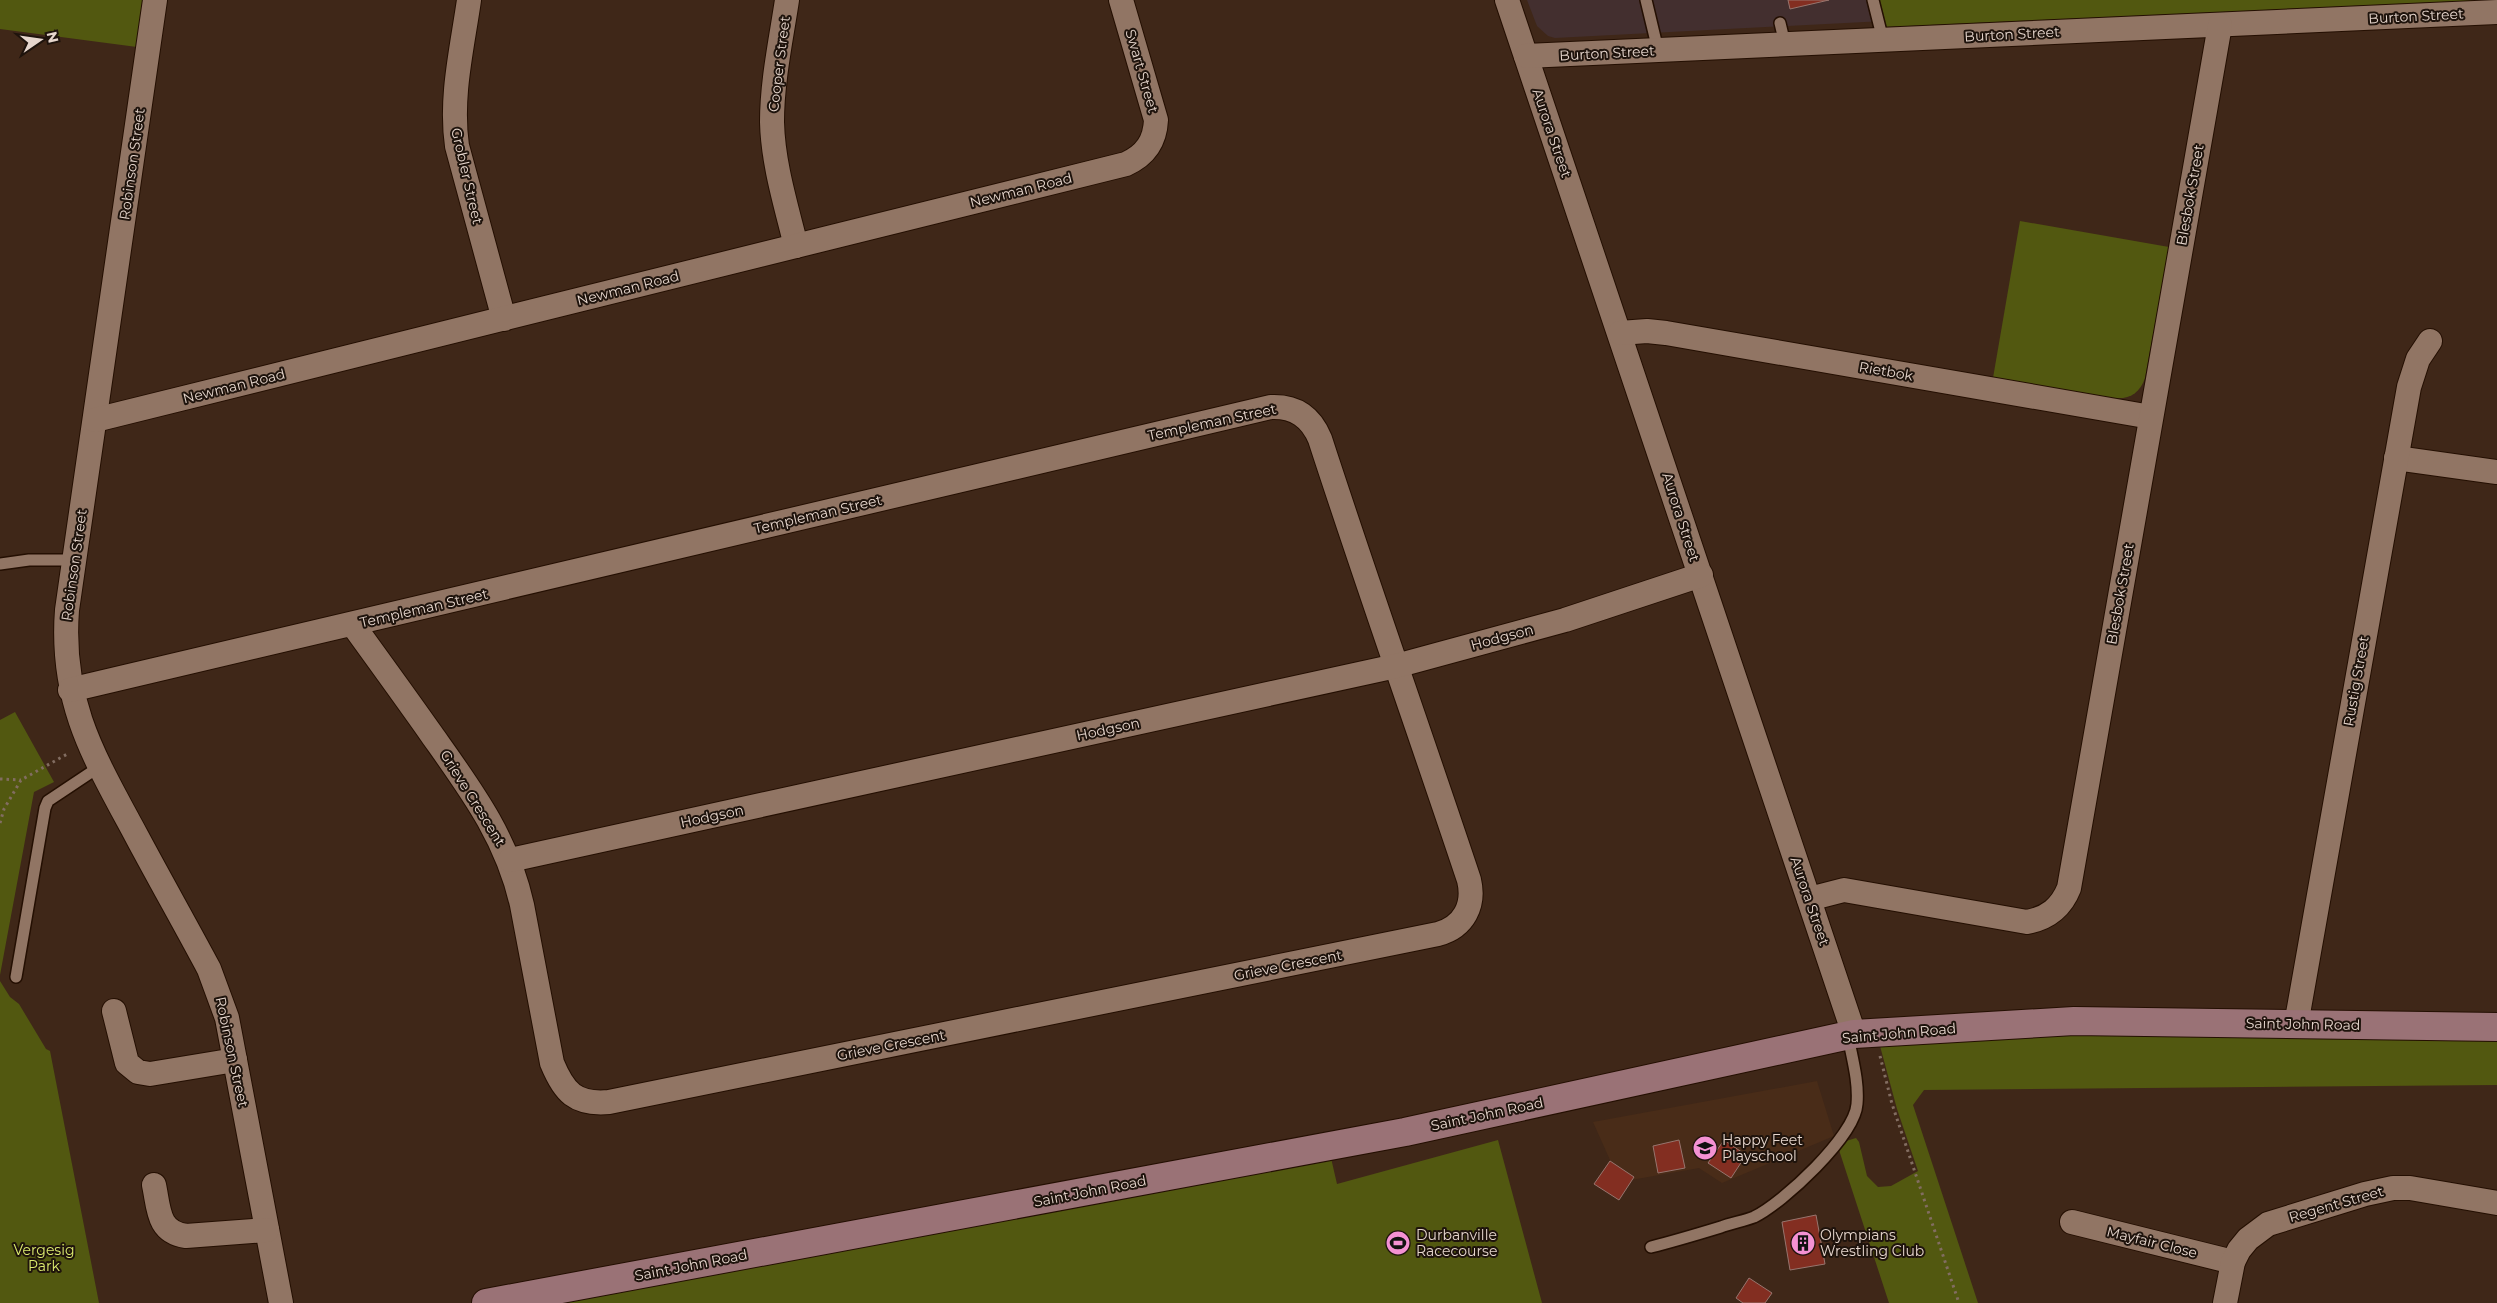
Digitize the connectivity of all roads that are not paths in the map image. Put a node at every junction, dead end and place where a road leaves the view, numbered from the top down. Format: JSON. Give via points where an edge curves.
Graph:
{"nodes":[{"id":1,"x":155,"y":0,"type":"edge"},
{"id":2,"x":469,"y":0,"type":"edge"},
{"id":3,"x":786,"y":0,"type":"edge"},
{"id":4,"x":1121,"y":0,"type":"edge"},
{"id":5,"x":1507,"y":0,"type":"edge"},
{"id":6,"x":1646,"y":0,"type":"edge"},
{"id":7,"x":1873,"y":0,"type":"edge"},
{"id":8,"x":2497,"y":12,"type":"edge"},
{"id":9,"x":2220,"y":25,"type":"junction"},
{"id":10,"x":1883,"y":40,"type":"junction"},
{"id":11,"x":1658,"y":50,"type":"junction"},
{"id":12,"x":1526,"y":56,"type":"junction"},
{"id":13,"x":1152,"y":142,"type":"joint"},
{"id":14,"x":796,"y":246,"type":"junction"},
{"id":15,"x":504,"y":319,"type":"junction"},
{"id":16,"x":1620,"y":333,"type":"junction"},
{"id":17,"x":2430,"y":341,"type":"dead end"},
{"id":18,"x":2152,"y":417,"type":"junction"},
{"id":19,"x":95,"y":420,"type":"junction"},
{"id":20,"x":2396,"y":458,"type":"junction"},
{"id":21,"x":2497,"y":472,"type":"edge"},
{"id":22,"x":75,"y":560,"type":"junction"},
{"id":23,"x":0,"y":564,"type":"edge"},
{"id":24,"x":1701,"y":575,"type":"junction"},
{"id":25,"x":353,"y":624,"type":"junction"},
{"id":26,"x":1396,"y":666,"type":"junction"},
{"id":27,"x":70,"y":690,"type":"junction"},
{"id":28,"x":99,"y":767,"type":"junction"},
{"id":29,"x":510,"y":860,"type":"junction"},
{"id":30,"x":1809,"y":900,"type":"junction"},
{"id":31,"x":16,"y":977,"type":"dead end"},
{"id":32,"x":114,"y":1011,"type":"dead end"},
{"id":33,"x":2296,"y":1024,"type":"junction"},
{"id":34,"x":2497,"y":1027,"type":"edge"},
{"id":35,"x":1859,"y":1035,"type":"junction"},
{"id":36,"x":235,"y":1060,"type":"junction"},
{"id":37,"x":154,"y":1185,"type":"dead end"},
{"id":38,"x":2497,"y":1203,"type":"edge"},
{"id":39,"x":2072,"y":1222,"type":"dead end"},
{"id":40,"x":267,"y":1230,"type":"junction"},
{"id":41,"x":1651,"y":1248,"type":"dead end"},
{"id":42,"x":2233,"y":1262,"type":"junction"},
{"id":43,"x":281,"y":1303,"type":"edge"},
{"id":44,"x":486,"y":1303,"type":"edge"},
{"id":45,"x":2225,"y":1303,"type":"edge"}],
"edges":[{"from":1,"to":19,"type":"street","name":"Robinson Street"},
{"from":2,"to":15,"type":"street","name":"Grobler Street","via":[[453,105],[454,127]]},
{"from":3,"to":14,"type":"street","name":"Cooper Street","via":[[772,124],[778,175]]},
{"from":4,"to":13,"type":"street","name":"Swart Street","via":[[1154,110]]},
{"from":5,"to":12,"type":"street","name":"Aurora Street"},
{"from":6,"to":11,"type":"lane"},
{"from":7,"to":10,"type":"lane"},
{"from":8,"to":9,"type":"street","name":"Burton Street"},
{"from":9,"to":10,"type":"street","name":"Burton Street"},
{"from":9,"to":18,"type":"street","name":"Blesbok Street"},
{"from":10,"to":11,"type":"street","name":"Burton Street","via":[[1782,34]]},
{"from":11,"to":12,"type":"street","name":"Burton Street"},
{"from":12,"to":16,"type":"street","name":"Aurora Street"},
{"from":13,"to":14,"type":"street","name":"Newman Road","via":[[1141,156],[1126,164]]},
{"from":14,"to":15,"type":"street","name":"Newman Road"},
{"from":15,"to":19,"type":"street","name":"Newman Road"},
{"from":16,"to":18,"type":"street","name":"Rietbok","via":[[1666,333]]},
{"from":16,"to":24,"type":"street","name":"Aurora Street"},
{"from":17,"to":20,"type":"street","name":"Rustig Street","via":[[2418,358],[2409,387]]},
{"from":18,"to":30,"type":"street","name":"Blesbok Street","via":[[2069,888],[2060,904],[2046,916],[2027,922],[1844,890]]},
{"from":19,"to":22,"type":"street","name":"Robinson Street"},
{"from":20,"to":21,"type":"street"},
{"from":20,"to":33,"type":"street","name":"Rustig Street"},
{"from":22,"to":23,"type":"lane"},
{"from":22,"to":27,"type":"street","name":"Robinson Street","via":[[65,632]]},
{"from":24,"to":26,"type":"street","name":"Hodgson","via":[[1565,620]]},
{"from":24,"to":30,"type":"street","name":"Aurora Street"},
{"from":25,"to":26,"type":"street","name":"Templeman Street","via":[[1280,406],[1304,416],[1316,431]]},
{"from":25,"to":27,"type":"street","name":"Templeman Street"},
{"from":25,"to":29,"type":"street","name":"Grieve Crescent","via":[[465,781],[496,830]]},
{"from":26,"to":29,"type":"street","name":"Hodgson"},
{"from":26,"to":29,"type":"street","name":"Grieve Crescent","via":[[1472,891],[1471,902],[1461,922],[1438,934],[592,1104],[576,1098],[567,1090],[559,1081],[552,1063],[522,905]]},
{"from":27,"to":28,"type":"street","name":"Robinson Street","via":[[87,743]]},
{"from":28,"to":31,"type":"lane","via":[[48,801],[45,808]]},
{"from":28,"to":36,"type":"street","name":"Robinson Street","via":[[212,975],[224,1007]]},
{"from":30,"to":35,"type":"street","name":"Aurora Street"},
{"from":32,"to":36,"type":"street","via":[[127,1063],[138,1072],[150,1074]]},
{"from":33,"to":34,"type":"main road","name":"Saint John Road"},
{"from":33,"to":35,"type":"main road","name":"Saint John Road","via":[[2074,1021]]},
{"from":35,"to":41,"type":"lane","via":[[1858,1105],[1854,1119],[1815,1167],[1754,1217]]},
{"from":35,"to":44,"type":"main road","name":"Saint John Road","via":[[1405,1132]]},
{"from":36,"to":40,"type":"street","name":"Robinson Street"},
{"from":37,"to":40,"type":"street","via":[[161,1219],[174,1234],[186,1236]]},
{"from":38,"to":42,"type":"street","name":"Regent Street","via":[[2410,1188],[2379,1190],[2268,1224],[2248,1239]]},
{"from":39,"to":42,"type":"street","name":"Mayfair Close"},
{"from":40,"to":43,"type":"street","name":"Robinson Street"},
{"from":42,"to":45,"type":"street","name":"Regent Street"}]}
